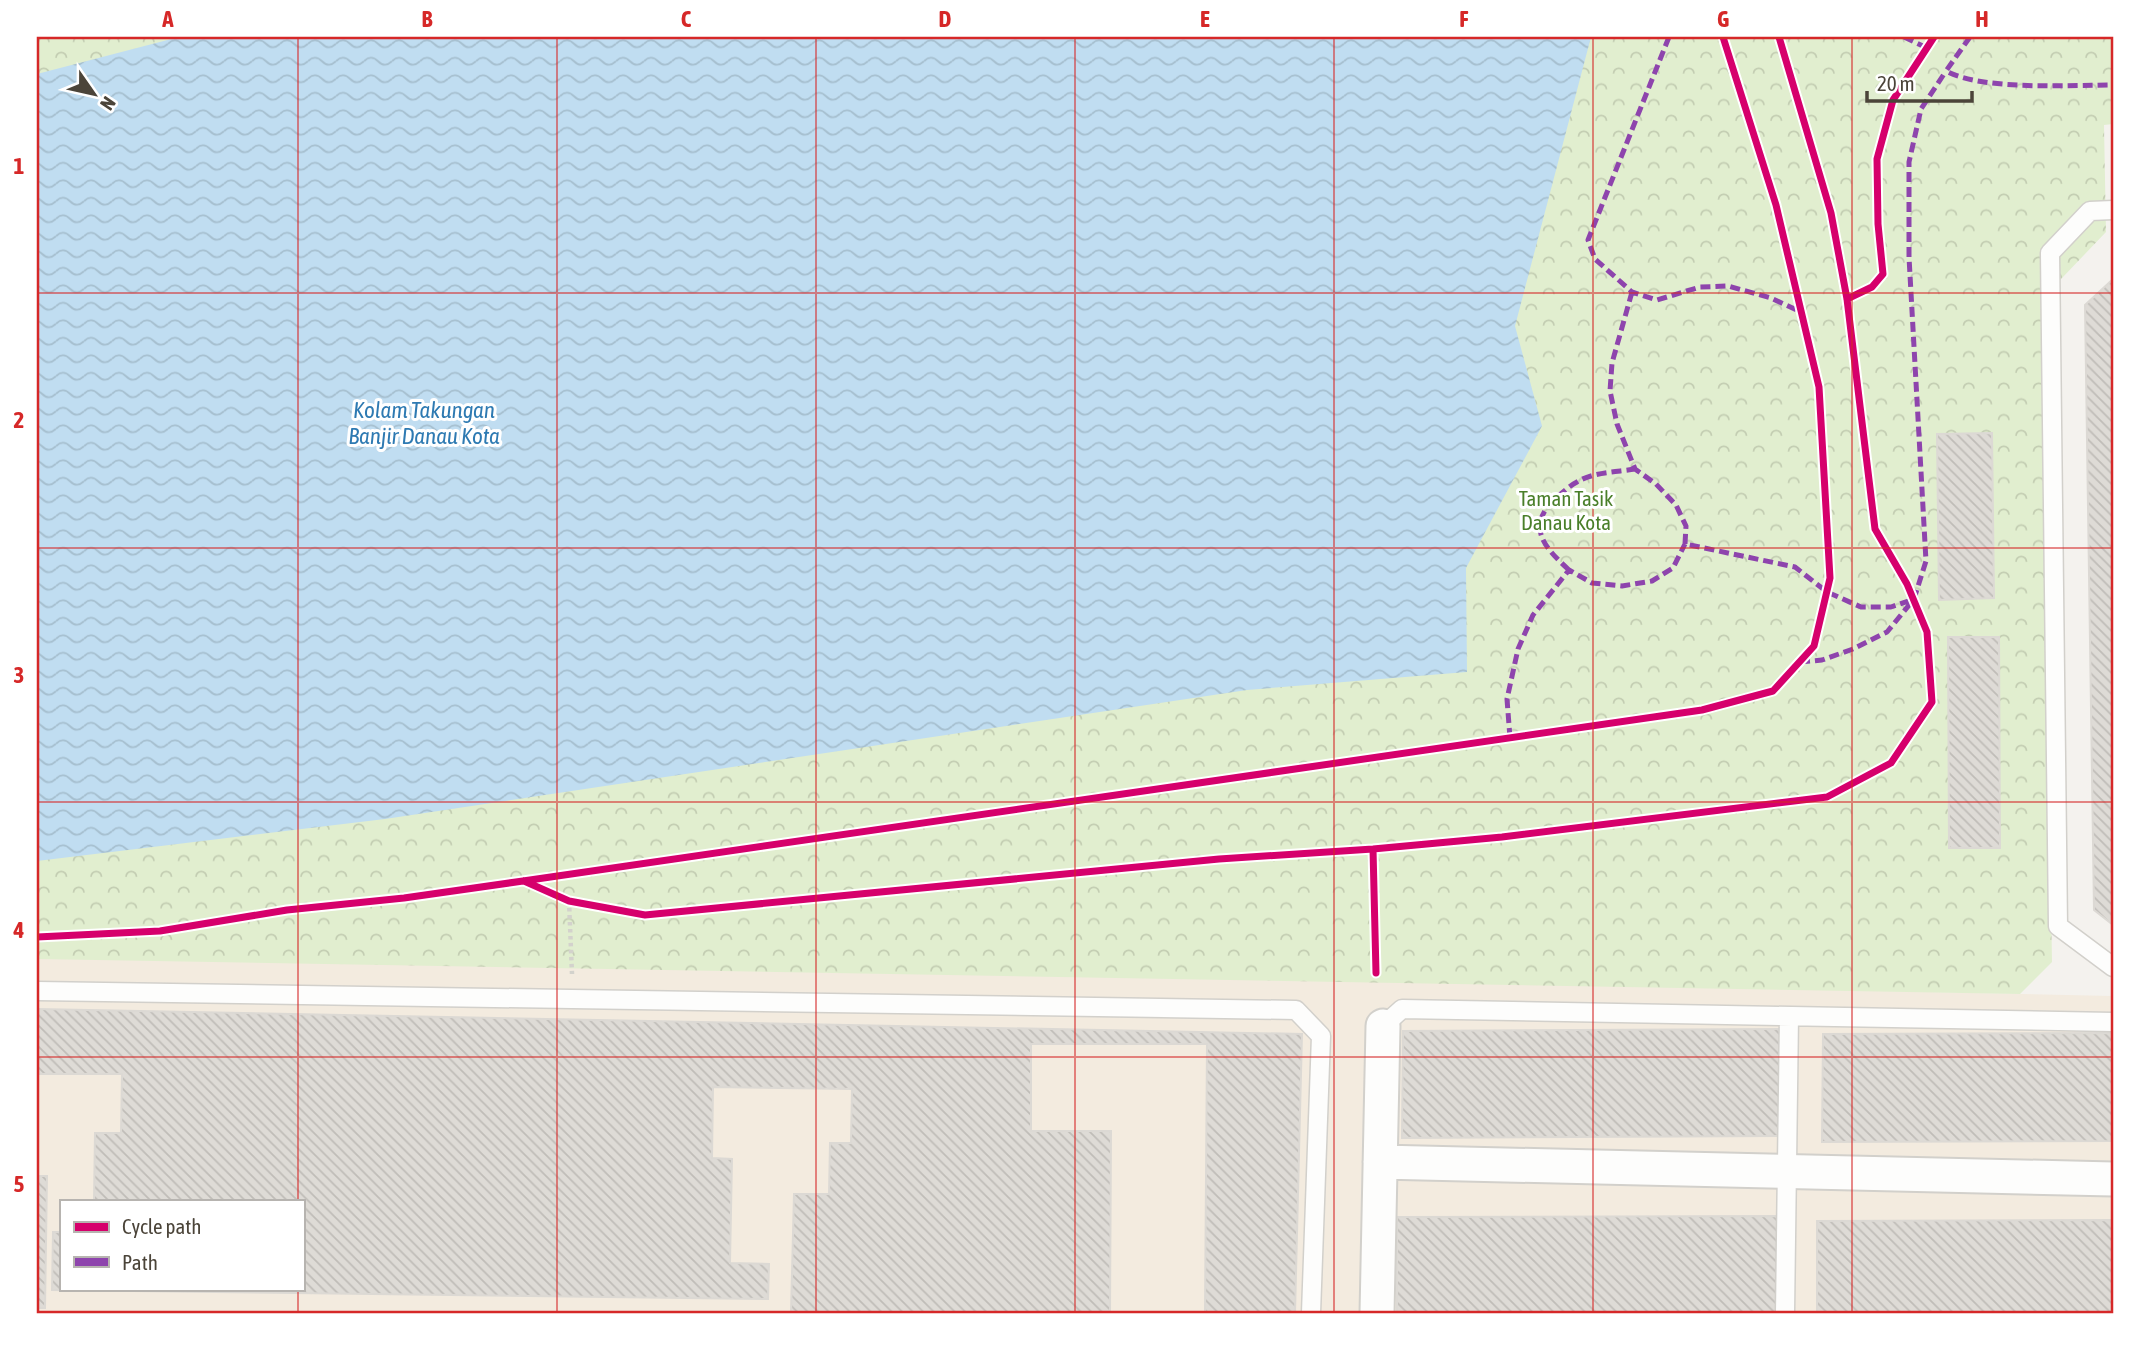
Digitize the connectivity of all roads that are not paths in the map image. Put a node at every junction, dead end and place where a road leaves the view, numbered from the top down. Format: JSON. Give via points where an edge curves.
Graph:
{"nodes":[{"id":1,"x":2113,"y":210,"type":"edge"},
{"id":2,"x":2113,"y":967,"type":"edge"},
{"id":3,"x":37,"y":991,"type":"edge"},
{"id":4,"x":1789,"y":1016,"type":"junction"},
{"id":5,"x":2113,"y":1022,"type":"edge"},
{"id":6,"x":1382,"y":1026,"type":"joint"},
{"id":7,"x":1380,"y":1162,"type":"junction"},
{"id":8,"x":1787,"y":1171,"type":"junction"},
{"id":9,"x":2113,"y":1179,"type":"edge"},
{"id":10,"x":1311,"y":1313,"type":"edge"},
{"id":11,"x":1377,"y":1313,"type":"edge"},
{"id":12,"x":1785,"y":1313,"type":"edge"}],
"edges":[{"from":1,"to":2,"type":"lane","via":[[2090,211],[2050,253],[2058,926]]},
{"from":3,"to":10,"type":"lane","via":[[1296,1010],[1321,1036]]},
{"from":4,"to":5,"type":"lane"},
{"from":4,"to":6,"type":"lane","via":[[1402,1009]]},
{"from":4,"to":8,"type":"lane"},
{"from":6,"to":7,"type":"street"},
{"from":7,"to":8,"type":"street"},
{"from":7,"to":11,"type":"street"},
{"from":8,"to":9,"type":"street"},
{"from":8,"to":12,"type":"lane"}]}
